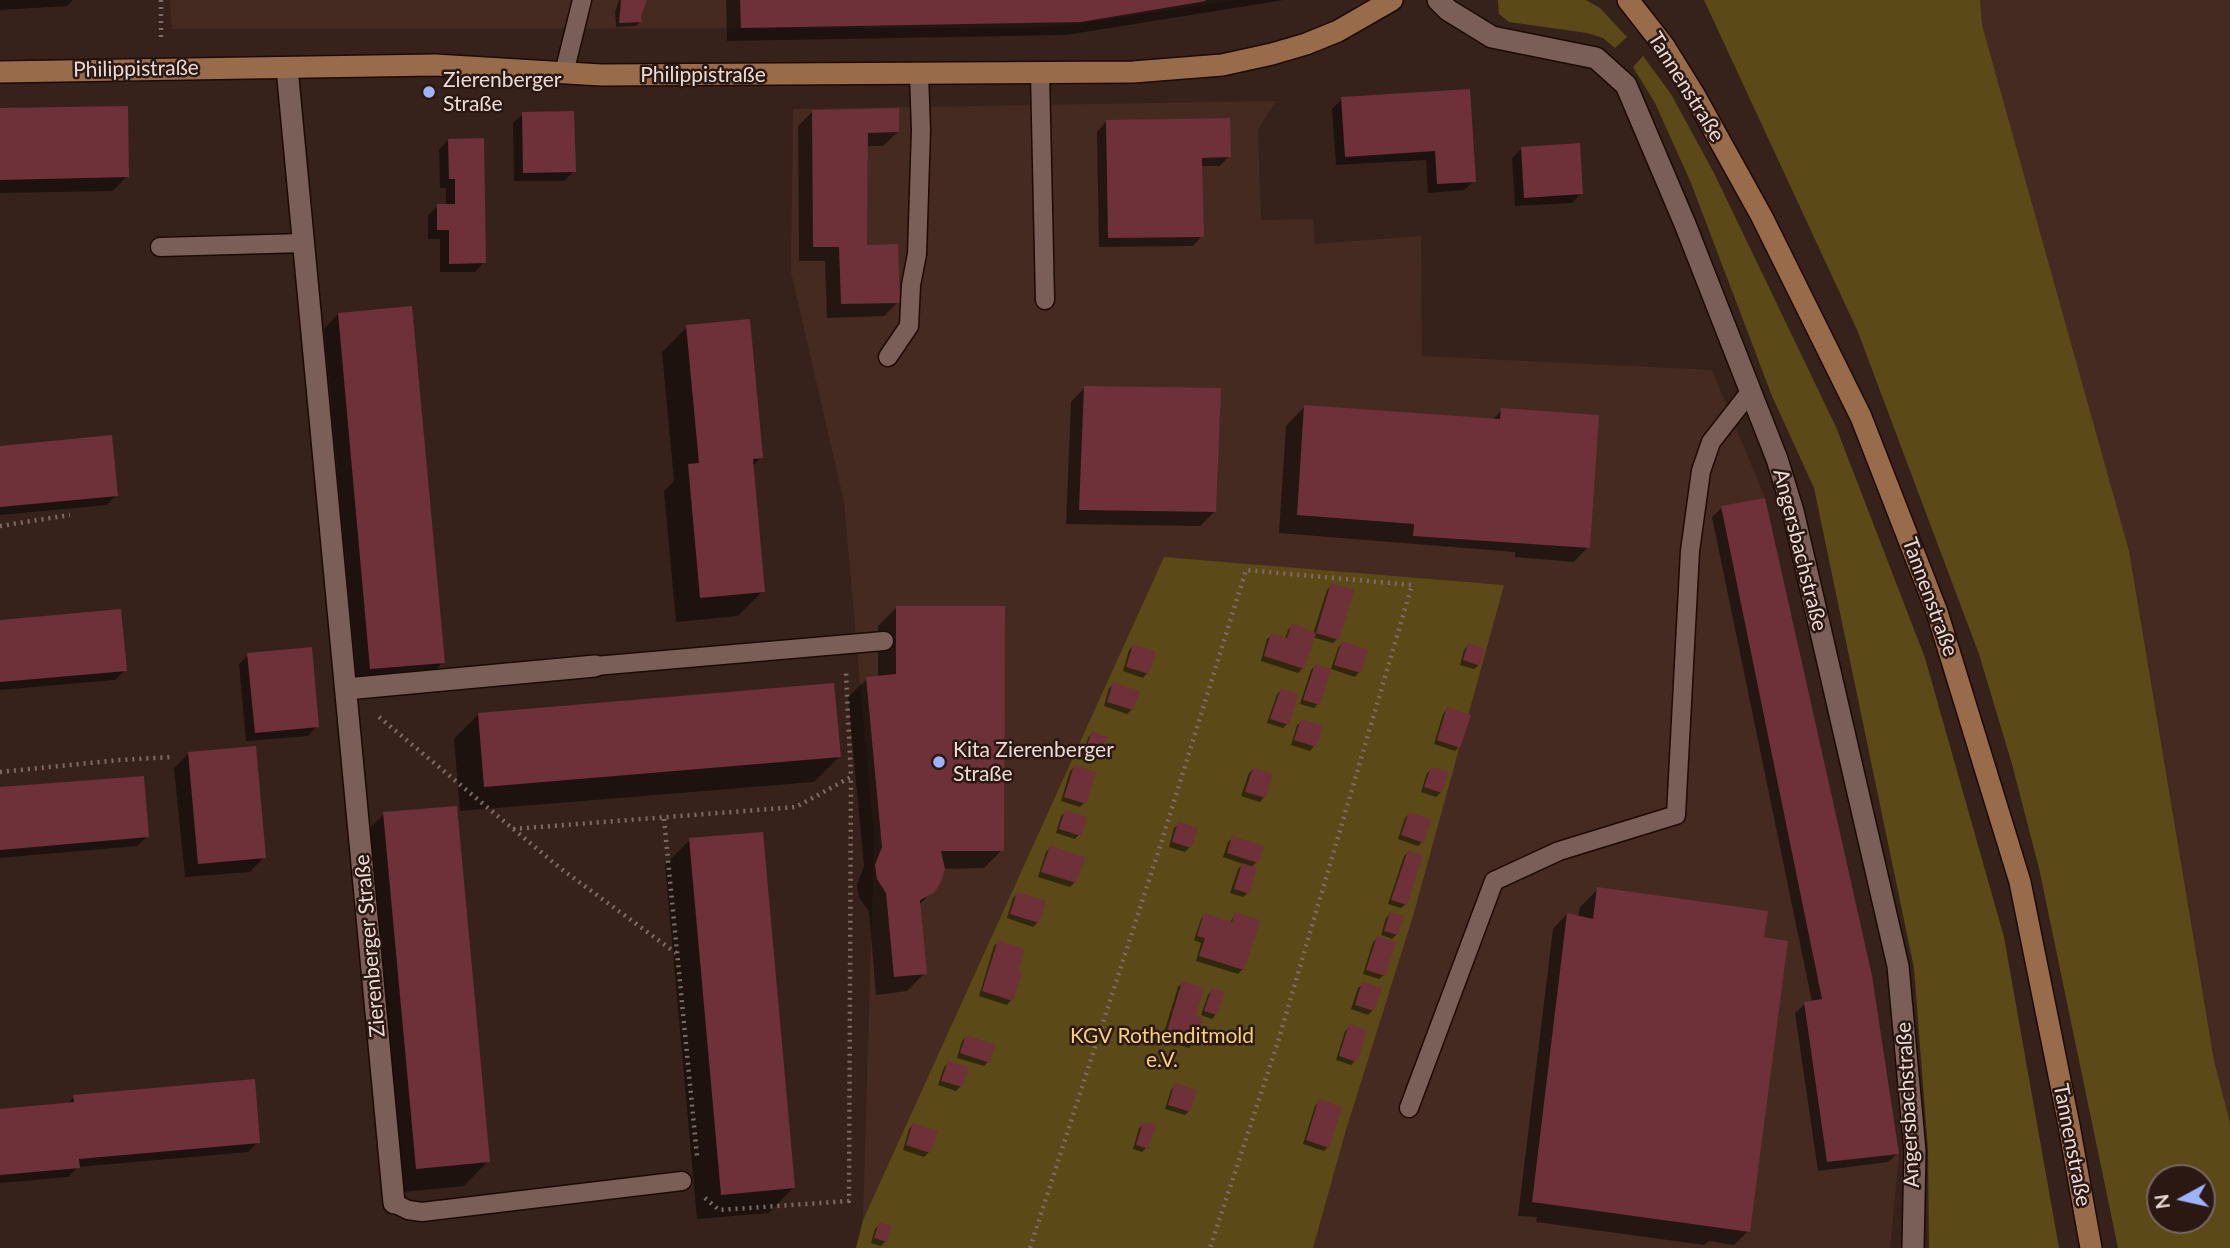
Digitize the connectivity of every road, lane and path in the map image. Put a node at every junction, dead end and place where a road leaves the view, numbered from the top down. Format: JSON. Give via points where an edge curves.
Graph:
{"nodes":[{"id":1,"x":161,"y":0,"type":"edge"},
{"id":2,"x":582,"y":0,"type":"edge"},
{"id":3,"x":1392,"y":0,"type":"edge"},
{"id":4,"x":1438,"y":0,"type":"edge"},
{"id":5,"x":1628,"y":0,"type":"edge"},
{"id":6,"x":162,"y":68,"type":"junction"},
{"id":7,"x":287,"y":68,"type":"junction"},
{"id":8,"x":0,"y":72,"type":"edge"},
{"id":9,"x":564,"y":73,"type":"junction"},
{"id":10,"x":1040,"y":73,"type":"junction"},
{"id":11,"x":919,"y":74,"type":"junction"},
{"id":12,"x":304,"y":243,"type":"junction"},
{"id":13,"x":160,"y":247,"type":"dead end"},
{"id":14,"x":1045,"y":300,"type":"dead end"},
{"id":15,"x":888,"y":357,"type":"dead end"},
{"id":16,"x":1751,"y":392,"type":"junction"},
{"id":17,"x":70,"y":515,"type":"dead end"},
{"id":18,"x":0,"y":526,"type":"edge"},
{"id":19,"x":884,"y":641,"type":"dead end"},
{"id":20,"x":844,"y":645,"type":"junction"},
{"id":21,"x":594,"y":666,"type":"joint"},
{"id":22,"x":346,"y":689,"type":"junction"},
{"id":23,"x":173,"y":757,"type":"dead end"},
{"id":24,"x":0,"y":772,"type":"edge"},
{"id":25,"x":851,"y":777,"type":"junction"},
{"id":26,"x":664,"y":818,"type":"junction"},
{"id":27,"x":513,"y":829,"type":"junction"},
{"id":28,"x":677,"y":953,"type":"junction"},
{"id":29,"x":1409,"y":1108,"type":"dead end"},
{"id":30,"x":682,"y":1181,"type":"junction"},
{"id":31,"x":394,"y":1203,"type":"joint"},
{"id":32,"x":1030,"y":1248,"type":"edge"},
{"id":33,"x":1210,"y":1248,"type":"edge"},
{"id":34,"x":1913,"y":1248,"type":"edge"},
{"id":35,"x":2091,"y":1248,"type":"edge"}],
"edges":[{"from":1,"to":6,"type":"path"},
{"from":2,"to":9,"type":"lane"},
{"from":3,"to":10,"type":"street","name":"Philippistraße","via":[[1306,44],[1222,65]]},
{"from":4,"to":16,"type":"street","name":"Angersbachstraße","via":[[1492,37],[1596,58],[1626,85]]},
{"from":5,"to":35,"type":"street","name":"Tannenstraße","via":[[1695,96],[1762,217],[1861,417],[1937,612],[2020,882]]},
{"from":6,"to":7,"type":"street","name":"Philippistraße"},
{"from":6,"to":8,"type":"street","name":"Philippistraße"},
{"from":7,"to":9,"type":"street","name":"Philippistraße","via":[[435,65]]},
{"from":7,"to":12,"type":"street","name":"Zierenberger Straße"},
{"from":9,"to":11,"type":"street","name":"Philippistraße"},
{"from":10,"to":11,"type":"street","name":"Philippistraße"},
{"from":10,"to":14,"type":"lane"},
{"from":11,"to":15,"type":"lane","via":[[917,254],[909,326]]},
{"from":12,"to":13,"type":"lane"},
{"from":12,"to":22,"type":"street","name":"Zierenberger Straße"},
{"from":16,"to":29,"type":"lane","via":[[1712,442],[1701,471],[1690,551],[1676,815],[1559,851],[1494,881]]},
{"from":16,"to":34,"type":"street","name":"Angersbachstraße","via":[[1793,511],[1898,966],[1915,1151]]},
{"from":17,"to":18,"type":"path"},
{"from":19,"to":20,"type":"lane"},
{"from":20,"to":21,"type":"lane"},
{"from":20,"to":25,"type":"path"},
{"from":21,"to":22,"type":"street"},
{"from":22,"to":27,"type":"path"},
{"from":22,"to":31,"type":"street","name":"Zierenberger Straße"},
{"from":23,"to":24,"type":"path"},
{"from":25,"to":26,"type":"path","via":[[796,807]]},
{"from":25,"to":30,"type":"path","via":[[849,1201],[719,1210]]},
{"from":26,"to":27,"type":"path"},
{"from":26,"to":28,"type":"path"},
{"from":27,"to":28,"type":"path"},
{"from":28,"to":30,"type":"path","via":[[697,1156]]},
{"from":30,"to":31,"type":"lane","via":[[422,1212]]},
{"from":32,"to":33,"type":"path","via":[[1246,570],[1412,585],[1277,1045]]}]}
